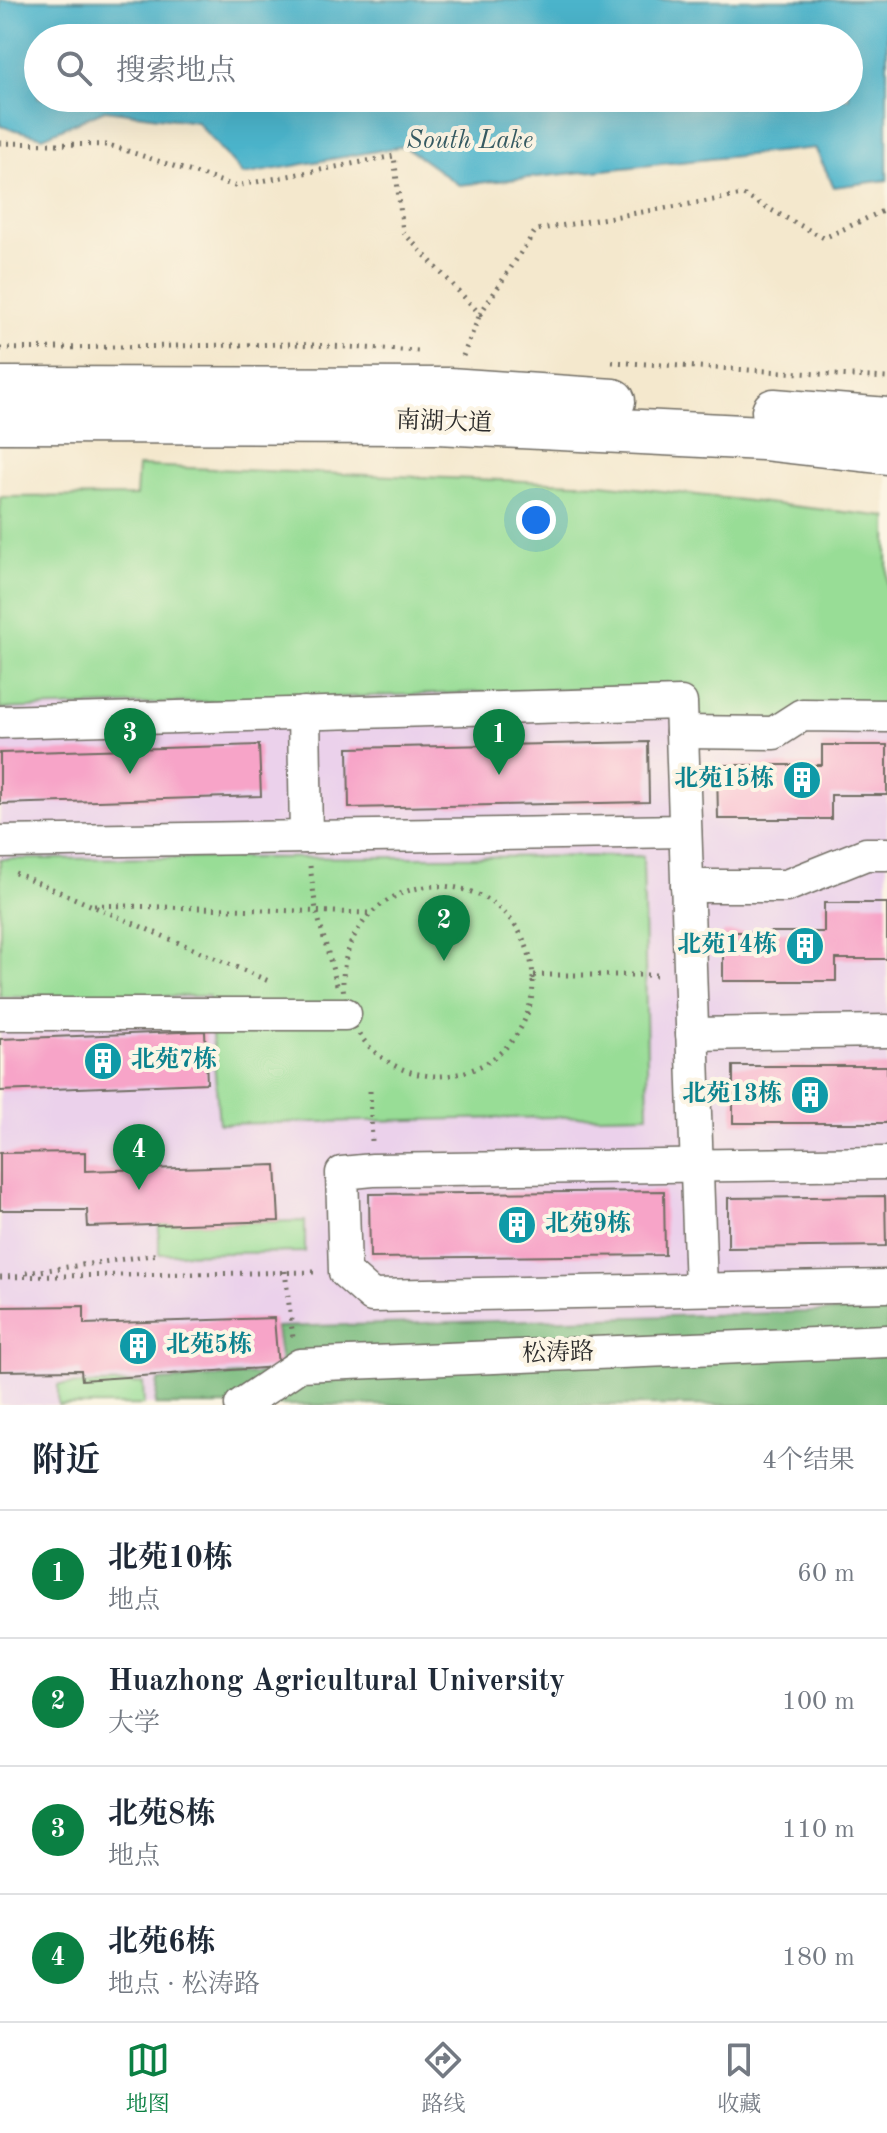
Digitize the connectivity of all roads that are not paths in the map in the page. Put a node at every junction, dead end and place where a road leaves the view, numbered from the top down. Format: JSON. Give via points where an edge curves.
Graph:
{"nodes":[{"id":1,"x":0,"y":389,"type":"edge"},
{"id":2,"x":887,"y":420,"type":"edge"},
{"id":3,"x":0,"y":421,"type":"edge"},
{"id":4,"x":887,"y":452,"type":"edge"},
{"id":5,"x":304,"y":713,"type":"junction"},
{"id":6,"x":887,"y":716,"type":"edge"},
{"id":7,"x":0,"y":722,"type":"edge"},
{"id":8,"x":682,"y":732,"type":"junction"},
{"id":9,"x":685,"y":831,"type":"junction"},
{"id":10,"x":306,"y":837,"type":"junction"},
{"id":11,"x":0,"y":842,"type":"edge"},
{"id":12,"x":887,"y":854,"type":"edge"},
{"id":13,"x":687,"y":886,"type":"junction"},
{"id":14,"x":0,"y":1014,"type":"edge"},
{"id":15,"x":345,"y":1014,"type":"road end"},
{"id":16,"x":887,"y":1031,"type":"edge"},
{"id":17,"x":692,"y":1034,"type":"junction"},
{"id":18,"x":887,"y":1163,"type":"edge"},
{"id":19,"x":696,"y":1165,"type":"junction"},
{"id":20,"x":887,"y":1286,"type":"edge"},
{"id":21,"x":701,"y":1289,"type":"junction"},
{"id":22,"x":887,"y":1341,"type":"edge"},
{"id":23,"x":241,"y":1405,"type":"edge"}],
"edges":[{"from":1,"to":2,"type":"main road","name":"南湖大道","via":[[449,390]]},
{"from":3,"to":4,"type":"main road","name":"南湖大道","via":[[437,422],[763,438]]},
{"from":5,"to":7,"type":"street"},
{"from":5,"to":8,"type":"street","via":[[681,703]]},
{"from":5,"to":10,"type":"street"},
{"from":6,"to":8,"type":"street","via":[[802,715],[774,733]]},
{"from":8,"to":9,"type":"street"},
{"from":9,"to":10,"type":"street"},
{"from":9,"to":13,"type":"street"},
{"from":10,"to":11,"type":"street"},
{"from":12,"to":13,"type":"street","via":[[866,854],[786,886]]},
{"from":13,"to":17,"type":"street"},
{"from":14,"to":15,"type":"street"},
{"from":16,"to":17,"type":"street"},
{"from":17,"to":19,"type":"street"},
{"from":18,"to":19,"type":"street"},
{"from":19,"to":21,"type":"street"},
{"from":19,"to":21,"type":"street","via":[[342,1173],[345,1272],[372,1296]]},
{"from":20,"to":21,"type":"street"},
{"from":22,"to":23,"type":"street","name":"松涛路","via":[[300,1365]]}]}
